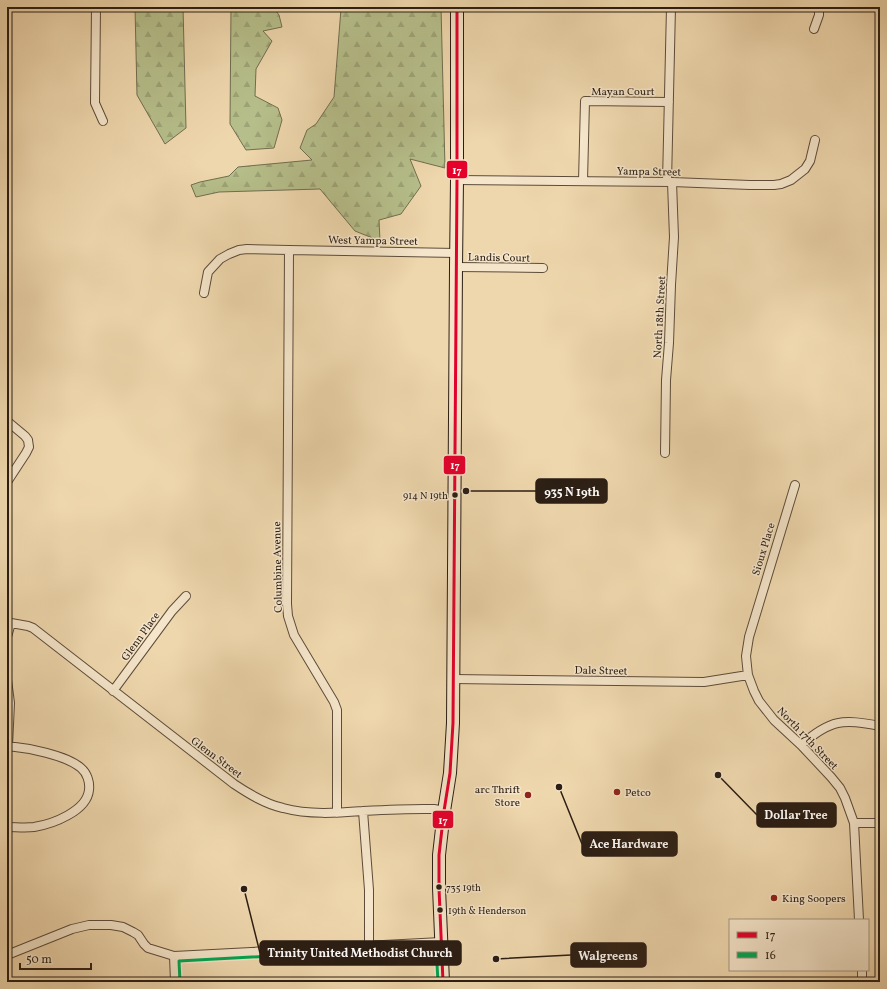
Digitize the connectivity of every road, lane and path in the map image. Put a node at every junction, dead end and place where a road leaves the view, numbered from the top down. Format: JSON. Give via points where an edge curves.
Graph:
{"nodes":[{"id":1,"x":96,"y":7,"type":"edge"},
{"id":2,"x":457,"y":7,"type":"edge"},
{"id":3,"x":671,"y":7,"type":"edge"},
{"id":4,"x":819,"y":7,"type":"edge"},
{"id":5,"x":814,"y":29,"type":"dead end"},
{"id":6,"x":669,"y":102,"type":"junction"},
{"id":7,"x":103,"y":121,"type":"dead end"},
{"id":8,"x":815,"y":140,"type":"dead end"},
{"id":9,"x":457,"y":180,"type":"junction"},
{"id":10,"x":583,"y":181,"type":"junction"},
{"id":11,"x":670,"y":182,"type":"junction"},
{"id":12,"x":289,"y":250,"type":"junction"},
{"id":13,"x":456,"y":253,"type":"junction"},
{"id":14,"x":456,"y":267,"type":"junction"},
{"id":15,"x":542,"y":268,"type":"dead end"},
{"id":16,"x":204,"y":293,"type":"dead end"},
{"id":17,"x":7,"y":421,"type":"edge"},
{"id":18,"x":665,"y":453,"type":"dead end"},
{"id":19,"x":7,"y":482,"type":"edge"},
{"id":20,"x":795,"y":485,"type":"dead end"},
{"id":21,"x":186,"y":596,"type":"dead end"},
{"id":22,"x":753,"y":620,"type":"joint"},
{"id":23,"x":9,"y":625,"type":"edge"},
{"id":24,"x":7,"y":637,"type":"edge"},
{"id":25,"x":748,"y":675,"type":"junction"},
{"id":26,"x":454,"y":679,"type":"junction"},
{"id":27,"x":7,"y":680,"type":"edge"},
{"id":28,"x":113,"y":691,"type":"junction"},
{"id":29,"x":880,"y":726,"type":"edge"},
{"id":30,"x":801,"y":744,"type":"junction"},
{"id":31,"x":8,"y":746,"type":"edge"},
{"id":32,"x":363,"y":811,"type":"junction"},
{"id":33,"x":444,"y":811,"type":"junction"},
{"id":34,"x":337,"y":813,"type":"junction"},
{"id":35,"x":854,"y":823,"type":"junction"},
{"id":36,"x":880,"y":823,"type":"edge"},
{"id":37,"x":7,"y":827,"type":"edge"},
{"id":38,"x":859,"y":919,"type":"edge"},
{"id":39,"x":441,"y":942,"type":"junction"},
{"id":40,"x":369,"y":946,"type":"junction"},
{"id":41,"x":7,"y":955,"type":"edge"},
{"id":42,"x":174,"y":956,"type":"junction"},
{"id":43,"x":862,"y":971,"type":"edge"},
{"id":44,"x":175,"y":982,"type":"edge"},
{"id":45,"x":443,"y":982,"type":"edge"},
{"id":46,"x":862,"y":982,"type":"edge"}],
"edges":[{"from":1,"to":7,"type":"street","via":[[95,103]]},
{"from":2,"to":9,"type":"street"},
{"from":3,"to":6,"type":"street","name":"North 18th Street"},
{"from":4,"to":5,"type":"street"},
{"from":6,"to":10,"type":"street","name":"Mayan Court","via":[[585,101]]},
{"from":6,"to":11,"type":"street","name":"North 18th Street"},
{"from":8,"to":11,"type":"street","name":"Yampa Street","via":[[810,161],[805,169],[781,184]]},
{"from":9,"to":10,"type":"street","name":"Yampa Street"},
{"from":9,"to":13,"type":"street"},
{"from":10,"to":11,"type":"street","name":"Yampa Street"},
{"from":11,"to":18,"type":"street","name":"North 18th Street","via":[[674,237],[666,380]]},
{"from":12,"to":13,"type":"street","name":"West Yampa Street"},
{"from":12,"to":16,"type":"street","name":"West Yampa Street","via":[[247,249],[229,254],[220,259],[208,272]]},
{"from":12,"to":34,"type":"street","name":"Columbine Avenue","via":[[286,589],[288,616],[294,634],[337,710]]},
{"from":13,"to":14,"type":"street"},
{"from":14,"to":15,"type":"street","name":"Landis Court"},
{"from":14,"to":26,"type":"street"},
{"from":17,"to":19,"type":"street","via":[[25,436],[29,447]]},
{"from":20,"to":22,"type":"street","name":"Sioux Place"},
{"from":21,"to":28,"type":"street","name":"Glenn Place"},
{"from":22,"to":25,"type":"street","name":"North 17th Street","via":[[747,646]]},
{"from":23,"to":24,"type":"street"},
{"from":23,"to":28,"type":"street","name":"Glenn Street","via":[[33,628]]},
{"from":25,"to":26,"type":"street","name":"Dale Street","via":[[704,682]]},
{"from":25,"to":30,"type":"street","name":"North 17th Street","via":[[759,701],[774,720]]},
{"from":26,"to":33,"type":"street","via":[[450,773]]},
{"from":27,"to":31,"type":"street","via":[[10,703]]},
{"from":28,"to":34,"type":"street","name":"Glenn Street","via":[[256,798],[293,811]]},
{"from":29,"to":30,"type":"street","via":[[840,722],[824,728]]},
{"from":30,"to":35,"type":"street","name":"North 17th Street","via":[[840,788]]},
{"from":31,"to":37,"type":"street","via":[[47,754],[75,764],[85,773],[89,787],[87,797],[76,811],[60,819],[34,827]]},
{"from":32,"to":33,"type":"street","name":"Glenn Street"},
{"from":32,"to":34,"type":"street","name":"Glenn Street"},
{"from":32,"to":40,"type":"street","via":[[369,883]]},
{"from":33,"to":39,"type":"street","via":[[439,864]]},
{"from":35,"to":36,"type":"street"},
{"from":35,"to":38,"type":"street","name":"North 17th Street"},
{"from":39,"to":40,"type":"street"},
{"from":39,"to":45,"type":"street"},
{"from":40,"to":42,"type":"street"},
{"from":41,"to":42,"type":"street","via":[[72,929],[89,925],[111,925],[134,932],[148,948]]},
{"from":42,"to":44,"type":"street"},
{"from":43,"to":46,"type":"street"}]}
